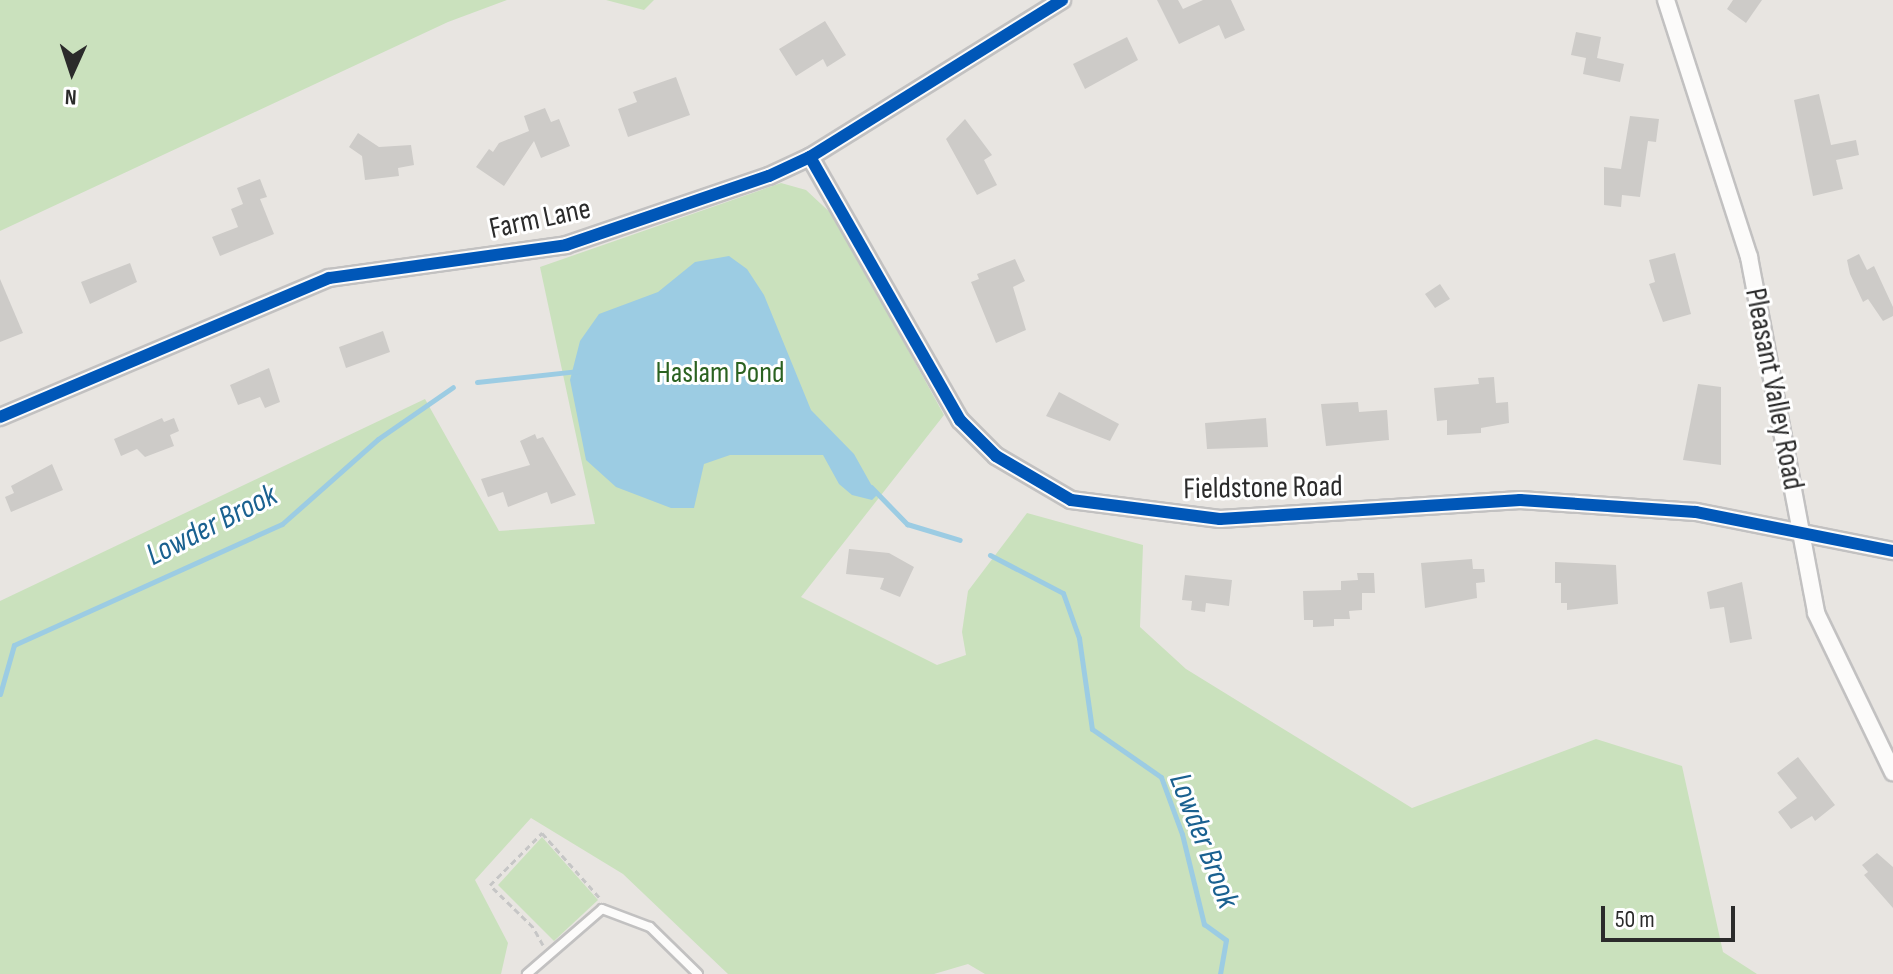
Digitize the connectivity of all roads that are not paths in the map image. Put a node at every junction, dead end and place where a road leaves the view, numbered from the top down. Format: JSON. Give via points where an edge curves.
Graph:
{"nodes":[{"id":1,"x":1062,"y":0,"type":"edge"},
{"id":2,"x":1666,"y":0,"type":"edge"},
{"id":3,"x":810,"y":157,"type":"junction"},
{"id":4,"x":0,"y":417,"type":"edge"},
{"id":5,"x":1800,"y":532,"type":"junction"},
{"id":6,"x":1893,"y":551,"type":"edge"},
{"id":7,"x":1893,"y":772,"type":"edge"},
{"id":8,"x":527,"y":974,"type":"edge"},
{"id":9,"x":698,"y":974,"type":"edge"}],
"edges":[{"from":1,"to":3,"type":"street","name":"Farm Lane"},
{"from":2,"to":5,"type":"street","name":"Pleasant Valley Road","via":[[1749,257]]},
{"from":3,"to":4,"type":"street","name":"Farm Lane","via":[[566,245],[329,278]]},
{"from":3,"to":5,"type":"street","name":"Fieldstone Road","via":[[960,420],[996,456],[1071,500],[1220,519],[1520,500],[1696,512]]},
{"from":5,"to":6,"type":"street","name":"Fieldstone Road"},
{"from":5,"to":7,"type":"street","name":"Pleasant Valley Road","via":[[1816,613]]},
{"from":8,"to":9,"type":"lane","via":[[602,909],[650,927]]}]}
